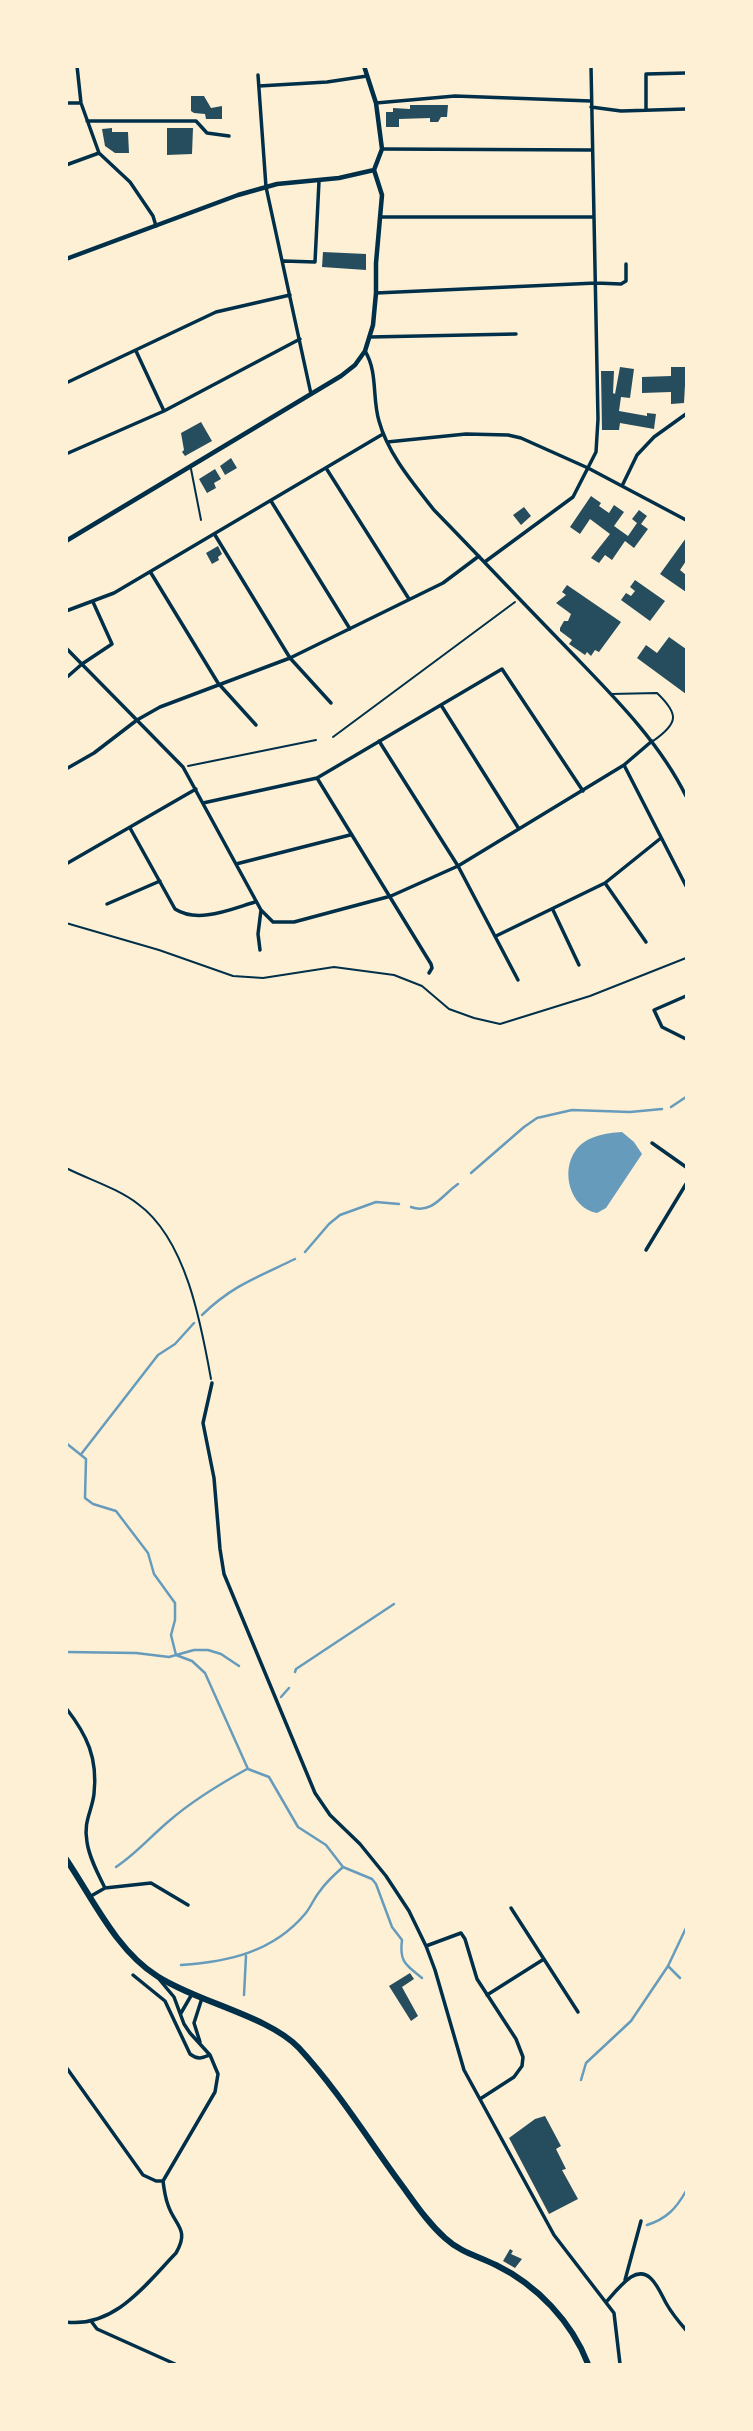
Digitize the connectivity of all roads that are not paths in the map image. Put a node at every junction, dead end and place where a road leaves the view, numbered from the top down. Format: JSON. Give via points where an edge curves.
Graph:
{"nodes":[{"id":1,"x":76,"y":66,"type":"edge"},
{"id":2,"x":364,"y":66,"type":"edge"},
{"id":3,"x":591,"y":66,"type":"edge"},
{"id":4,"x":687,"y":73,"type":"edge"},
{"id":5,"x":258,"y":75,"type":"dead end"},
{"id":6,"x":367,"y":76,"type":"junction"},
{"id":7,"x":259,"y":86,"type":"junction"},
{"id":8,"x":66,"y":103,"type":"edge"},
{"id":9,"x":82,"y":103,"type":"junction"},
{"id":10,"x":376,"y":103,"type":"junction"},
{"id":11,"x":591,"y":104,"type":"junction"},
{"id":12,"x":687,"y":109,"type":"edge"},
{"id":13,"x":646,"y":110,"type":"junction"},
{"id":14,"x":87,"y":121,"type":"junction"},
{"id":15,"x":229,"y":136,"type":"dead end"},
{"id":16,"x":382,"y":149,"type":"junction"},
{"id":17,"x":592,"y":150,"type":"junction"},
{"id":18,"x":99,"y":153,"type":"junction"},
{"id":19,"x":66,"y":166,"type":"edge"},
{"id":20,"x":374,"y":170,"type":"junction"},
{"id":21,"x":319,"y":179,"type":"junction"},
{"id":22,"x":266,"y":187,"type":"junction"},
{"id":23,"x":381,"y":216,"type":"junction"},
{"id":24,"x":593,"y":217,"type":"junction"},
{"id":25,"x":156,"y":226,"type":"junction"},
{"id":26,"x":66,"y":259,"type":"edge"},
{"id":27,"x":284,"y":261,"type":"junction"},
{"id":28,"x":626,"y":264,"type":"dead end"},
{"id":29,"x":596,"y":283,"type":"junction"},
{"id":30,"x":376,"y":293,"type":"junction"},
{"id":31,"x":290,"y":295,"type":"junction"},
{"id":32,"x":516,"y":334,"type":"dead end"},
{"id":33,"x":370,"y":337,"type":"junction"},
{"id":34,"x":300,"y":339,"type":"junction"},
{"id":35,"x":136,"y":351,"type":"junction"},
{"id":36,"x":365,"y":351,"type":"junction"},
{"id":37,"x":66,"y":383,"type":"edge"},
{"id":38,"x":311,"y":394,"type":"junction"},
{"id":39,"x":164,"y":411,"type":"junction"},
{"id":40,"x":687,"y":414,"type":"edge"},
{"id":41,"x":383,"y":434,"type":"junction"},
{"id":42,"x":387,"y":442,"type":"junction"},
{"id":43,"x":66,"y":454,"type":"edge"},
{"id":44,"x":191,"y":467,"type":"junction"},
{"id":45,"x":326,"y":468,"type":"junction"},
{"id":46,"x":588,"y":468,"type":"junction"},
{"id":47,"x":622,"y":486,"type":"junction"},
{"id":48,"x":271,"y":501,"type":"junction"},
{"id":49,"x":201,"y":520,"type":"dead end"},
{"id":50,"x":687,"y":520,"type":"edge"},
{"id":51,"x":215,"y":535,"type":"junction"},
{"id":52,"x":66,"y":541,"type":"edge"},
{"id":53,"x":479,"y":555,"type":"junction"},
{"id":54,"x":485,"y":562,"type":"junction"},
{"id":55,"x":151,"y":573,"type":"junction"},
{"id":56,"x":409,"y":599,"type":"junction"},
{"id":57,"x":93,"y":601,"type":"junction"},
{"id":58,"x":66,"y":611,"type":"edge"},
{"id":59,"x":350,"y":629,"type":"junction"},
{"id":60,"x":66,"y":648,"type":"edge"},
{"id":61,"x":290,"y":658,"type":"junction"},
{"id":62,"x":82,"y":664,"type":"junction"},
{"id":63,"x":66,"y":678,"type":"edge"},
{"id":64,"x":218,"y":683,"type":"junction"},
{"id":65,"x":609,"y":694,"type":"junction"},
{"id":66,"x":331,"y":703,"type":"dead end"},
{"id":67,"x":441,"y":705,"type":"junction"},
{"id":68,"x":137,"y":720,"type":"junction"},
{"id":69,"x":257,"y":725,"type":"dead end"},
{"id":70,"x":379,"y":741,"type":"junction"},
{"id":71,"x":652,"y":741,"type":"junction"},
{"id":72,"x":624,"y":765,"type":"junction"},
{"id":73,"x":66,"y":769,"type":"edge"},
{"id":74,"x":317,"y":778,"type":"junction"},
{"id":75,"x":196,"y":789,"type":"junction"},
{"id":76,"x":583,"y":791,"type":"junction"},
{"id":77,"x":687,"y":796,"type":"edge"},
{"id":78,"x":203,"y":803,"type":"junction"},
{"id":79,"x":130,"y":828,"type":"junction"},
{"id":80,"x":519,"y":830,"type":"junction"},
{"id":81,"x":350,"y":835,"type":"junction"},
{"id":82,"x":662,"y":838,"type":"junction"},
{"id":83,"x":236,"y":863,"type":"junction"},
{"id":84,"x":66,"y":864,"type":"edge"},
{"id":85,"x":458,"y":866,"type":"junction"},
{"id":86,"x":160,"y":881,"type":"junction"},
{"id":87,"x":606,"y":883,"type":"junction"},
{"id":88,"x":687,"y":886,"type":"edge"},
{"id":89,"x":391,"y":896,"type":"junction"},
{"id":90,"x":256,"y":902,"type":"junction"},
{"id":91,"x":107,"y":904,"type":"dead end"},
{"id":92,"x":261,"y":910,"type":"junction"},
{"id":93,"x":553,"y":910,"type":"junction"},
{"id":94,"x":495,"y":936,"type":"junction"},
{"id":95,"x":646,"y":942,"type":"dead end"},
{"id":96,"x":260,"y":950,"type":"dead end"},
{"id":97,"x":579,"y":965,"type":"dead end"},
{"id":98,"x":429,"y":973,"type":"dead end"},
{"id":99,"x":518,"y":980,"type":"dead end"},
{"id":100,"x":687,"y":996,"type":"edge"},
{"id":101,"x":687,"y":1039,"type":"edge"},
{"id":102,"x":652,"y":1143,"type":"dead end"},
{"id":103,"x":687,"y":1167,"type":"edge"},
{"id":104,"x":687,"y":1184,"type":"edge"},
{"id":105,"x":646,"y":1250,"type":"dead end"},
{"id":106,"x":212,"y":1383,"type":"road end"},
{"id":107,"x":66,"y":1708,"type":"edge"},
{"id":108,"x":66,"y":1859,"type":"edge"},
{"id":109,"x":105,"y":1888,"type":"junction"},
{"id":110,"x":91,"y":1896,"type":"junction"},
{"id":111,"x":188,"y":1905,"type":"dead end"},
{"id":112,"x":511,"y":1908,"type":"dead end"},
{"id":113,"x":426,"y":1946,"type":"junction"},
{"id":114,"x":544,"y":1959,"type":"junction"},
{"id":115,"x":133,"y":1975,"type":"dead end"},
{"id":116,"x":155,"y":1975,"type":"junction"},
{"id":117,"x":192,"y":1994,"type":"junction"},
{"id":118,"x":487,"y":1995,"type":"junction"},
{"id":119,"x":202,"y":1998,"type":"junction"},
{"id":120,"x":578,"y":2012,"type":"dead end"},
{"id":121,"x":180,"y":2015,"type":"junction"},
{"id":122,"x":201,"y":2044,"type":"junction"},
{"id":123,"x":211,"y":2055,"type":"junction"},
{"id":124,"x":66,"y":2067,"type":"edge"},
{"id":125,"x":480,"y":2099,"type":"junction"},
{"id":126,"x":163,"y":2181,"type":"junction"},
{"id":127,"x":641,"y":2221,"type":"dead end"},
{"id":128,"x":624,"y":2282,"type":"junction"},
{"id":129,"x":607,"y":2301,"type":"junction"},
{"id":130,"x":91,"y":2321,"type":"junction"},
{"id":131,"x":66,"y":2322,"type":"edge"},
{"id":132,"x":687,"y":2330,"type":"edge"},
{"id":133,"x":175,"y":2364,"type":"edge"},
{"id":134,"x":588,"y":2364,"type":"edge"},
{"id":135,"x":620,"y":2364,"type":"edge"}],
"edges":[{"from":1,"to":9,"type":"street"},
{"from":2,"to":6,"type":"street"},
{"from":3,"to":11,"type":"street"},
{"from":4,"to":13,"type":"street","via":[[646,74]]},
{"from":5,"to":7,"type":"street"},
{"from":6,"to":7,"type":"street"},
{"from":6,"to":10,"type":"street"},
{"from":7,"to":22,"type":"street"},
{"from":8,"to":9,"type":"street"},
{"from":9,"to":14,"type":"street"},
{"from":10,"to":11,"type":"street","via":[[455,96]]},
{"from":10,"to":16,"type":"street"},
{"from":11,"to":13,"type":"street","via":[[621,111]]},
{"from":11,"to":17,"type":"street"},
{"from":12,"to":13,"type":"street"},
{"from":14,"to":15,"type":"street","via":[[196,121],[208,133]]},
{"from":14,"to":18,"type":"street"},
{"from":16,"to":17,"type":"street"},
{"from":16,"to":20,"type":"street"},
{"from":17,"to":24,"type":"street"},
{"from":18,"to":19,"type":"street"},
{"from":18,"to":25,"type":"street","via":[[130,182]]},
{"from":20,"to":21,"type":"street"},
{"from":20,"to":23,"type":"street","via":[[382,195]]},
{"from":21,"to":22,"type":"street"},
{"from":21,"to":27,"type":"street","via":[[315,262]]},
{"from":22,"to":25,"type":"street"},
{"from":22,"to":27,"type":"street"},
{"from":23,"to":24,"type":"street"},
{"from":23,"to":30,"type":"street"},
{"from":24,"to":29,"type":"street"},
{"from":25,"to":26,"type":"street"},
{"from":27,"to":31,"type":"street"},
{"from":28,"to":29,"type":"street","via":[[624,283]]},
{"from":29,"to":30,"type":"street"},
{"from":29,"to":46,"type":"street","via":[[598,419],[596,452]]},
{"from":30,"to":33,"type":"street"},
{"from":31,"to":34,"type":"street"},
{"from":31,"to":35,"type":"street","via":[[216,312]]},
{"from":32,"to":33,"type":"street"},
{"from":33,"to":36,"type":"street"},
{"from":34,"to":38,"type":"street"},
{"from":34,"to":39,"type":"street"},
{"from":35,"to":37,"type":"street"},
{"from":35,"to":39,"type":"street"},
{"from":36,"to":38,"type":"street","via":[[355,365]]},
{"from":36,"to":41,"type":"street","via":[[373,363]]},
{"from":38,"to":44,"type":"street"},
{"from":39,"to":43,"type":"street"},
{"from":40,"to":47,"type":"street","via":[[654,437]]},
{"from":41,"to":42,"type":"street"},
{"from":41,"to":45,"type":"street"},
{"from":42,"to":46,"type":"street","via":[[508,435]]},
{"from":42,"to":53,"type":"street","via":[[434,510]]},
{"from":44,"to":49,"type":"lane"},
{"from":44,"to":52,"type":"street"},
{"from":45,"to":48,"type":"street"},
{"from":45,"to":56,"type":"street"},
{"from":46,"to":47,"type":"street"},
{"from":46,"to":54,"type":"street","via":[[572,497]]},
{"from":47,"to":50,"type":"street"},
{"from":48,"to":51,"type":"street"},
{"from":48,"to":59,"type":"street"},
{"from":51,"to":55,"type":"street"},
{"from":51,"to":61,"type":"street"},
{"from":53,"to":54,"type":"street"},
{"from":53,"to":56,"type":"street","via":[[443,583]]},
{"from":54,"to":65,"type":"street"},
{"from":55,"to":57,"type":"street"},
{"from":55,"to":64,"type":"street"},
{"from":56,"to":59,"type":"street"},
{"from":57,"to":58,"type":"street"},
{"from":57,"to":62,"type":"street","via":[[112,644]]},
{"from":59,"to":61,"type":"street"},
{"from":60,"to":62,"type":"street"},
{"from":61,"to":64,"type":"street"},
{"from":61,"to":66,"type":"street"},
{"from":62,"to":63,"type":"street"},
{"from":62,"to":68,"type":"street"},
{"from":64,"to":68,"type":"street"},
{"from":64,"to":69,"type":"street"},
{"from":65,"to":71,"type":"street"},
{"from":65,"to":71,"type":"lane","via":[[657,693],[671,706],[670,730]]},
{"from":67,"to":70,"type":"street"},
{"from":67,"to":76,"type":"street","via":[[502,669]]},
{"from":67,"to":80,"type":"street"},
{"from":68,"to":73,"type":"street","via":[[94,754]]},
{"from":68,"to":75,"type":"street","via":[[183,767]]},
{"from":70,"to":74,"type":"street"},
{"from":70,"to":85,"type":"street"},
{"from":71,"to":72,"type":"street"},
{"from":71,"to":77,"type":"street"},
{"from":72,"to":76,"type":"street"},
{"from":72,"to":82,"type":"street"},
{"from":74,"to":78,"type":"street"},
{"from":74,"to":81,"type":"street"},
{"from":75,"to":78,"type":"street"},
{"from":75,"to":79,"type":"street"},
{"from":76,"to":80,"type":"street"},
{"from":78,"to":83,"type":"street"},
{"from":79,"to":84,"type":"street"},
{"from":79,"to":86,"type":"street"},
{"from":80,"to":85,"type":"street"},
{"from":81,"to":83,"type":"street"},
{"from":81,"to":89,"type":"street"},
{"from":82,"to":87,"type":"street"},
{"from":82,"to":88,"type":"street"},
{"from":83,"to":90,"type":"street"},
{"from":85,"to":89,"type":"street"},
{"from":85,"to":94,"type":"street"},
{"from":86,"to":90,"type":"street","via":[[175,909],[191,916]]},
{"from":86,"to":91,"type":"street"},
{"from":87,"to":93,"type":"street"},
{"from":87,"to":95,"type":"street"},
{"from":89,"to":92,"type":"street","via":[[294,922],[273,922]]},
{"from":89,"to":98,"type":"street","via":[[432,968]]},
{"from":90,"to":92,"type":"street"},
{"from":92,"to":96,"type":"street"},
{"from":93,"to":94,"type":"street"},
{"from":93,"to":97,"type":"street"},
{"from":94,"to":99,"type":"street"},
{"from":100,"to":101,"type":"street","via":[[654,1010],[662,1027]]},
{"from":102,"to":103,"type":"street"},
{"from":104,"to":105,"type":"street"},
{"from":106,"to":113,"type":"street","via":[[203,1423],[224,1574],[315,1793],[386,1876]]},
{"from":107,"to":109,"type":"street","via":[[83,1729],[93,1756],[94,1795],[86,1817],[87,1843]]},
{"from":108,"to":110,"type":"main road"},
{"from":109,"to":110,"type":"street"},
{"from":109,"to":111,"type":"street","via":[[151,1883]]},
{"from":110,"to":116,"type":"main road","via":[[131,1954]]},
{"from":112,"to":114,"type":"street"},
{"from":113,"to":118,"type":"street","via":[[461,1933]]},
{"from":113,"to":125,"type":"street","via":[[459,2057]]},
{"from":114,"to":118,"type":"street"},
{"from":114,"to":120,"type":"street"},
{"from":115,"to":123,"type":"street","via":[[165,2001],[190,2054],[202,2059]]},
{"from":116,"to":117,"type":"main road"},
{"from":116,"to":121,"type":"street","via":[[174,1997]]},
{"from":117,"to":119,"type":"main road"},
{"from":117,"to":121,"type":"street"},
{"from":118,"to":125,"type":"street","via":[[520,2048],[522,2066],[514,2077]]},
{"from":119,"to":122,"type":"street","via":[[194,2023]]},
{"from":119,"to":134,"type":"main road","via":[[256,2021],[297,2046],[425,2217],[454,2246],[496,2265],[542,2297]]},
{"from":121,"to":122,"type":"street"},
{"from":122,"to":123,"type":"street"},
{"from":123,"to":126,"type":"street","via":[[218,2074],[215,2092]]},
{"from":124,"to":126,"type":"street","via":[[143,2175]]},
{"from":125,"to":129,"type":"street","via":[[554,2235]]},
{"from":126,"to":130,"type":"street","via":[[168,2206],[183,2235],[181,2244],[133,2298],[110,2315]]},
{"from":127,"to":128,"type":"street"},
{"from":128,"to":129,"type":"street"},
{"from":128,"to":132,"type":"street","via":[[642,2273],[650,2277]]},
{"from":129,"to":135,"type":"street","via":[[617,2322]]},
{"from":130,"to":131,"type":"street"},
{"from":130,"to":133,"type":"street","via":[[97,2329]]}]}
